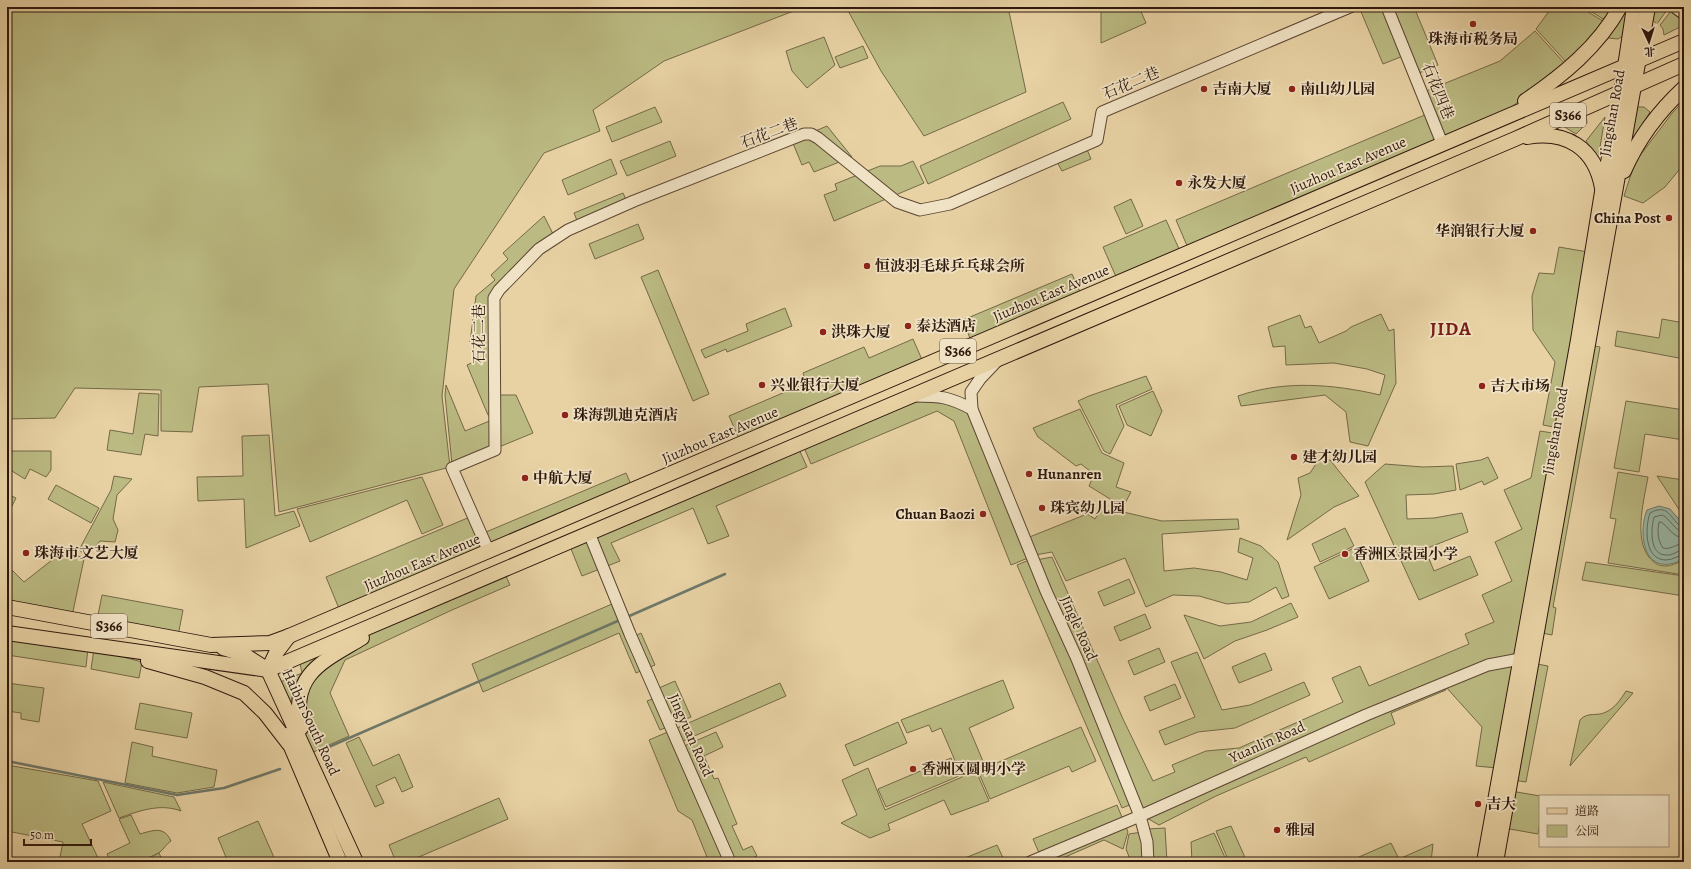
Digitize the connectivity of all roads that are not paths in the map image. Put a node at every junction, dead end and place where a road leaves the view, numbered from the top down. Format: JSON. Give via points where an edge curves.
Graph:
{"nodes":[{"id":1,"x":1350,"y":7,"type":"edge"},
{"id":2,"x":1387,"y":7,"type":"edge"},
{"id":3,"x":1620,"y":7,"type":"edge"},
{"id":4,"x":1634,"y":7,"type":"edge"},
{"id":5,"x":1648,"y":7,"type":"edge"},
{"id":6,"x":1677,"y":7,"type":"edge"},
{"id":7,"x":1684,"y":12,"type":"edge"},
{"id":8,"x":1684,"y":41,"type":"edge"},
{"id":9,"x":1632,"y":63,"type":"junction"},
{"id":10,"x":1684,"y":64,"type":"edge"},
{"id":11,"x":1684,"y":88,"type":"edge"},
{"id":12,"x":1627,"y":89,"type":"junction"},
{"id":13,"x":1499,"y":119,"type":"junction"},
{"id":14,"x":1514,"y":138,"type":"junction"},
{"id":15,"x":1442,"y":143,"type":"junction"},
{"id":16,"x":1602,"y":192,"type":"junction"},
{"id":17,"x":1614,"y":202,"type":"junction"},
{"id":18,"x":1000,"y":358,"type":"junction"},
{"id":19,"x":910,"y":396,"type":"junction"},
{"id":20,"x":972,"y":409,"type":"junction"},
{"id":21,"x":589,"y":533,"type":"junction"},
{"id":22,"x":489,"y":552,"type":"junction"},
{"id":23,"x":7,"y":607,"type":"edge"},
{"id":24,"x":413,"y":608,"type":"junction"},
{"id":25,"x":7,"y":633,"type":"edge"},
{"id":26,"x":289,"y":636,"type":"junction"},
{"id":27,"x":92,"y":645,"type":"junction"},
{"id":28,"x":211,"y":645,"type":"junction"},
{"id":29,"x":1520,"y":660,"type":"junction"},
{"id":30,"x":268,"y":670,"type":"junction"},
{"id":31,"x":289,"y":744,"type":"junction"},
{"id":32,"x":304,"y":746,"type":"junction"},
{"id":33,"x":1140,"y":816,"type":"junction"},
{"id":34,"x":340,"y":862,"type":"edge"},
{"id":35,"x":356,"y":862,"type":"edge"},
{"id":36,"x":730,"y":862,"type":"edge"},
{"id":37,"x":1030,"y":862,"type":"edge"},
{"id":38,"x":1148,"y":862,"type":"edge"},
{"id":39,"x":1484,"y":862,"type":"edge"},
{"id":40,"x":1496,"y":862,"type":"edge"}],
"edges":[{"from":1,"to":22,"type":"street","name":"石花二巷","via":[[1102,112],[1097,140],[950,204],[920,210],[897,202],[818,138],[812,134],[804,134],[568,230],[539,249],[494,298],[495,450],[452,468]]},
{"from":2,"to":15,"type":"street","name":"石花四巷"},
{"from":3,"to":13,"type":"main road","via":[[1584,55],[1561,75]]},
{"from":4,"to":9,"type":"main road","name":"Jingshan Road"},
{"from":5,"to":9,"type":"main road","name":"Jingshan Road"},
{"from":6,"to":7,"type":"main road"},
{"from":8,"to":9,"type":"main road","number":"S366"},
{"from":9,"to":12,"type":"main road","name":"Jingshan Road"},
{"from":9,"to":13,"type":"main road","name":"Jiuzhou East Avenue","number":"S366"},
{"from":10,"to":12,"type":"main road","number":"S366"},
{"from":11,"to":17,"type":"main road","via":[[1642,137],[1623,174]]},
{"from":12,"to":14,"type":"main road","number":"S366"},
{"from":12,"to":16,"type":"main road","name":"Jingshan Road"},
{"from":12,"to":17,"type":"main road","name":"Jingshan Road"},
{"from":13,"to":15,"type":"main road","name":"Jiuzhou East Avenue","number":"S366"},
{"from":14,"to":16,"type":"main road","via":[[1546,135],[1569,140],[1580,147],[1595,166],[1600,176]]},
{"from":14,"to":18,"type":"main road","number":"S366"},
{"from":15,"to":22,"type":"main road","name":"Jiuzhou East Avenue","number":"S366"},
{"from":16,"to":29,"type":"main road","name":"Jingshan Road"},
{"from":17,"to":40,"type":"main road","name":"Jingshan Road"},
{"from":18,"to":19,"type":"main road","number":"S366"},
{"from":18,"to":20,"type":"street","via":[[971,392]]},
{"from":19,"to":20,"type":"street","via":[[953,399]]},
{"from":19,"to":21,"type":"main road","number":"S366"},
{"from":20,"to":33,"type":"street","name":"Jǐnglè Road"},
{"from":21,"to":24,"type":"main road","number":"S366"},
{"from":21,"to":36,"type":"street","name":"Jingyuan Road"},
{"from":22,"to":26,"type":"main road","name":"Jiuzhou East Avenue","number":"S366"},
{"from":23,"to":28,"type":"main road","name":"Jiuzhou East Avenue","number":"S366"},
{"from":24,"to":30,"type":"main road","number":"S366"},
{"from":24,"to":32,"type":"main road","via":[[340,651],[315,668],[306,678],[298,695],[298,715]]},
{"from":25,"to":27,"type":"main road","number":"S366"},
{"from":26,"to":28,"type":"main road","name":"Jiuzhou East Avenue","number":"S366","via":[[270,643]]},
{"from":26,"to":30,"type":"main road","via":[[276,653]]},
{"from":27,"to":30,"type":"main road","number":"S366"},
{"from":27,"to":31,"type":"main road","via":[[205,677],[244,693],[265,713]]},
{"from":28,"to":30,"type":"main road","via":[[243,654]]},
{"from":29,"to":33,"type":"street","name":"Yuanlin Road","via":[[1488,665],[1362,716]]},
{"from":29,"to":39,"type":"main road","name":"Jingshan Road"},
{"from":30,"to":31,"type":"main road","name":"Haibin South Road"},
{"from":30,"to":32,"type":"main road","name":"Haibin South Road"},
{"from":31,"to":34,"type":"main road","name":"Haibin South Road"},
{"from":32,"to":35,"type":"main road","name":"Haibin South Road"},
{"from":33,"to":37,"type":"street","name":"Yuanlin Road"},
{"from":33,"to":38,"type":"street","name":"Jǐnglè Road","via":[[1147,842]]}]}
